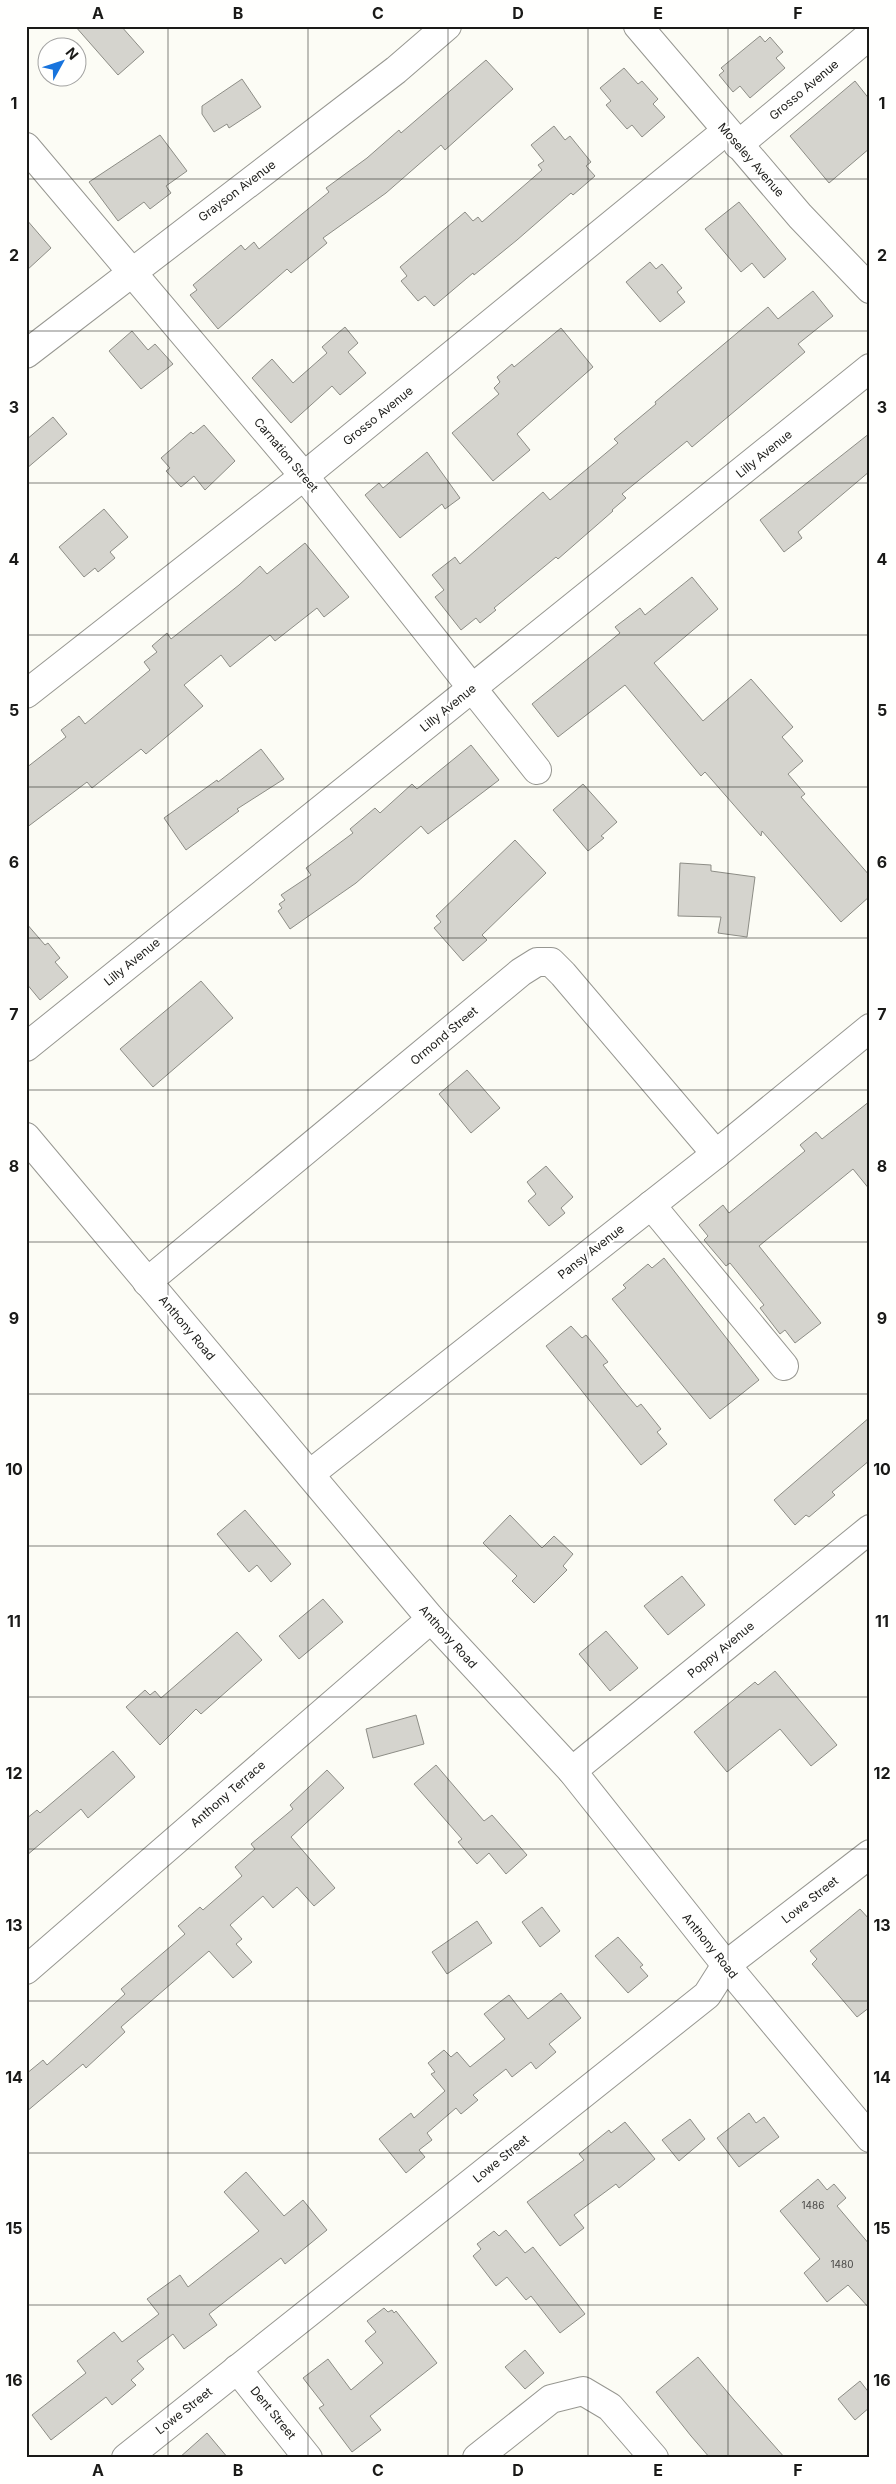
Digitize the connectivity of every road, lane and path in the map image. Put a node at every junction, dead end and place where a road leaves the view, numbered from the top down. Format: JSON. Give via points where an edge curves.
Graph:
{"nodes":[{"id":1,"x":447,"y":26,"type":"edge"},
{"id":2,"x":638,"y":26,"type":"edge"},
{"id":3,"x":870,"y":35,"type":"edge"},
{"id":4,"x":732,"y":138,"type":"junction"},
{"id":5,"x":26,"y":147,"type":"edge"},
{"id":6,"x":132,"y":271,"type":"junction"},
{"id":7,"x":870,"y":288,"type":"edge"},
{"id":8,"x":26,"y":354,"type":"edge"},
{"id":9,"x":870,"y":368,"type":"edge"},
{"id":10,"x":304,"y":476,"type":"junction"},
{"id":11,"x":473,"y":688,"type":"junction"},
{"id":12,"x":26,"y":694,"type":"edge"},
{"id":13,"x":537,"y":770,"type":"dead end"},
{"id":14,"x":870,"y":1028,"type":"edge"},
{"id":15,"x":26,"y":1047,"type":"edge"},
{"id":16,"x":26,"y":1137,"type":"edge"},
{"id":17,"x":716,"y":1154,"type":"junction"},
{"id":18,"x":651,"y":1205,"type":"junction"},
{"id":19,"x":148,"y":1282,"type":"junction"},
{"id":20,"x":784,"y":1366,"type":"dead end"},
{"id":21,"x":310,"y":1474,"type":"junction"},
{"id":22,"x":870,"y":1529,"type":"edge"},
{"id":23,"x":431,"y":1619,"type":"junction"},
{"id":24,"x":572,"y":1771,"type":"junction"},
{"id":25,"x":870,"y":1854,"type":"edge"},
{"id":26,"x":726,"y":1965,"type":"junction"},
{"id":27,"x":26,"y":1970,"type":"edge"},
{"id":28,"x":870,"y":2138,"type":"edge"},
{"id":29,"x":237,"y":2369,"type":"junction"},
{"id":30,"x":126,"y":2458,"type":"edge"},
{"id":31,"x":308,"y":2458,"type":"edge"},
{"id":32,"x":477,"y":2458,"type":"edge"},
{"id":33,"x":654,"y":2458,"type":"edge"}],
"edges":[{"from":1,"to":6,"type":"street","name":"Grayson Avenue","via":[[396,70]]},
{"from":2,"to":4,"type":"street","name":"Moseley Avenue"},
{"from":3,"to":4,"type":"street","name":"Grosso Avenue"},
{"from":4,"to":7,"type":"street","name":"Moseley Avenue","via":[[800,216]]},
{"from":4,"to":10,"type":"street","name":"Grosso Avenue"},
{"from":5,"to":6,"type":"street","name":"Carnation Street"},
{"from":6,"to":8,"type":"street","name":"Grayson Avenue"},
{"from":6,"to":10,"type":"street","name":"Carnation Street"},
{"from":9,"to":11,"type":"street","name":"Lilly Avenue"},
{"from":10,"to":11,"type":"street","name":"Carnation Street"},
{"from":10,"to":12,"type":"street","name":"Grosso Avenue"},
{"from":11,"to":13,"type":"street","name":"Carnation Street"},
{"from":11,"to":15,"type":"street","name":"Lilly Avenue"},
{"from":14,"to":17,"type":"street","name":"Pansy Avenue"},
{"from":16,"to":19,"type":"street","name":"Anthony Road"},
{"from":17,"to":18,"type":"street","name":"Pansy Avenue"},
{"from":17,"to":19,"type":"street","name":"Ormond Street","via":[[563,974],[551,962],[537,962]]},
{"from":18,"to":20,"type":"street"},
{"from":18,"to":21,"type":"street","name":"Pansy Avenue"},
{"from":19,"to":21,"type":"street","name":"Anthony Road"},
{"from":21,"to":23,"type":"street","name":"Anthony Road"},
{"from":22,"to":24,"type":"street","name":"Poppy Avenue"},
{"from":23,"to":24,"type":"street","name":"Anthony Road"},
{"from":23,"to":27,"type":"street","name":"Anthony Terrace"},
{"from":24,"to":26,"type":"street","name":"Anthony Road"},
{"from":25,"to":26,"type":"street","name":"Lowe Street"},
{"from":26,"to":28,"type":"street","name":"Anthony Road"},
{"from":26,"to":29,"type":"street","name":"Lowe Street","via":[[707,1996]]},
{"from":29,"to":30,"type":"street","name":"Lowe Street"},
{"from":29,"to":31,"type":"street","name":"Dent Street"},
{"from":32,"to":33,"type":"street","via":[[551,2398],[583,2391],[610,2407]]}]}
